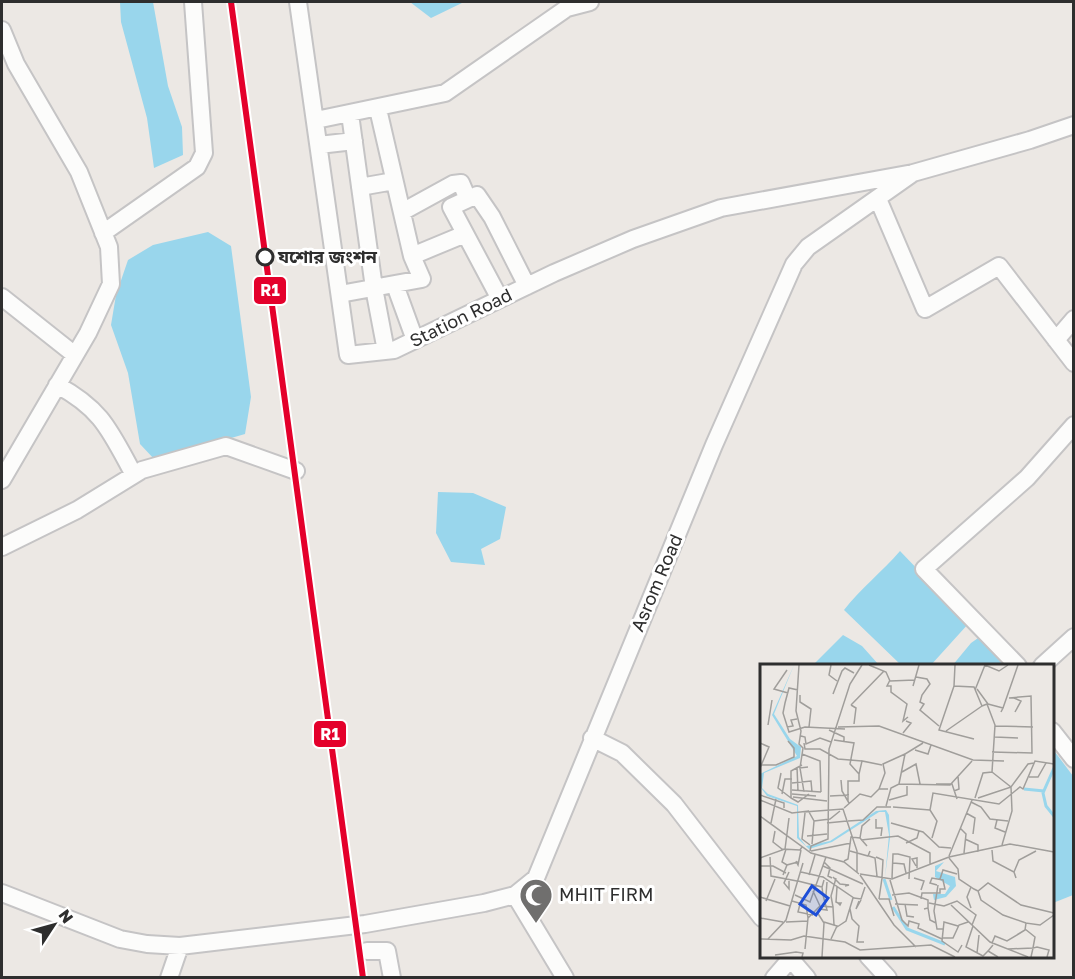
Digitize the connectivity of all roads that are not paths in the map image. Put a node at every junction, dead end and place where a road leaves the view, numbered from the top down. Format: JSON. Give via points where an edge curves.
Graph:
{"nodes":[{"id":1,"x":193,"y":2,"type":"edge"},
{"id":2,"x":298,"y":2,"type":"edge"},
{"id":3,"x":590,"y":2,"type":"edge"},
{"id":4,"x":2,"y":30,"type":"edge"},
{"id":5,"x":378,"y":109,"type":"junction"},
{"id":6,"x":350,"y":114,"type":"junction"},
{"id":7,"x":316,"y":120,"type":"junction"},
{"id":8,"x":1074,"y":125,"type":"edge"},
{"id":9,"x":354,"y":141,"type":"junction"},
{"id":10,"x":319,"y":145,"type":"junction"},
{"id":11,"x":913,"y":173,"type":"junction"},
{"id":12,"x":394,"y":181,"type":"junction"},
{"id":13,"x":360,"y":187,"type":"junction"},
{"id":14,"x":467,"y":198,"type":"junction"},
{"id":15,"x":878,"y":199,"type":"junction"},
{"id":16,"x":402,"y":212,"type":"junction"},
{"id":17,"x":103,"y":233,"type":"junction"},
{"id":18,"x":465,"y":234,"type":"junction"},
{"id":19,"x":412,"y":256,"type":"junction"},
{"id":20,"x":395,"y":285,"type":"junction"},
{"id":21,"x":527,"y":286,"type":"junction"},
{"id":22,"x":374,"y":288,"type":"junction"},
{"id":23,"x":340,"y":294,"type":"junction"},
{"id":24,"x":2,"y":297,"type":"edge"},
{"id":25,"x":500,"y":299,"type":"junction"},
{"id":26,"x":1074,"y":319,"type":"edge"},
{"id":27,"x":415,"y":340,"type":"junction"},
{"id":28,"x":1056,"y":340,"type":"junction"},
{"id":29,"x":386,"y":351,"type":"junction"},
{"id":30,"x":75,"y":355,"type":"junction"},
{"id":31,"x":1074,"y":363,"type":"edge"},
{"id":32,"x":57,"y":385,"type":"junction"},
{"id":33,"x":1074,"y":425,"type":"edge"},
{"id":34,"x":296,"y":471,"type":"dead end"},
{"id":35,"x":134,"y":475,"type":"junction"},
{"id":36,"x":2,"y":480,"type":"edge"},
{"id":37,"x":2,"y":547,"type":"edge"},
{"id":38,"x":1074,"y":637,"type":"edge"},
{"id":39,"x":1016,"y":664,"type":"edge"},
{"id":40,"x":1044,"y":664,"type":"edge"},
{"id":41,"x":1054,"y":732,"type":"edge"},
{"id":42,"x":592,"y":738,"type":"junction"},
{"id":43,"x":1074,"y":759,"type":"edge"},
{"id":44,"x":2,"y":893,"type":"edge"},
{"id":45,"x":515,"y":895,"type":"junction"},
{"id":46,"x":760,"y":915,"type":"edge"},
{"id":47,"x":180,"y":946,"type":"junction"},
{"id":48,"x":367,"y":951,"type":"dead end"},
{"id":49,"x":790,"y":958,"type":"edge"},
{"id":50,"x":869,"y":958,"type":"edge"},
{"id":51,"x":169,"y":978,"type":"edge"},
{"id":52,"x":392,"y":978,"type":"edge"},
{"id":53,"x":565,"y":978,"type":"edge"},
{"id":54,"x":774,"y":978,"type":"edge"},
{"id":55,"x":807,"y":978,"type":"edge"},
{"id":56,"x":888,"y":978,"type":"edge"}],
"edges":[{"from":1,"to":17,"type":"street","via":[[204,153],[197,167]]},
{"from":2,"to":7,"type":"street","name":"Station Road"},
{"from":3,"to":5,"type":"street","via":[[567,8],[445,93]]},
{"from":4,"to":17,"type":"street","via":[[16,63],[79,172]]},
{"from":5,"to":6,"type":"street"},
{"from":5,"to":12,"type":"street"},
{"from":6,"to":7,"type":"street"},
{"from":6,"to":9,"type":"street"},
{"from":7,"to":10,"type":"street","name":"Station Road"},
{"from":8,"to":11,"type":"street","name":"Station Road"},
{"from":9,"to":10,"type":"street"},
{"from":9,"to":13,"type":"street"},
{"from":10,"to":23,"type":"street","name":"Station Road"},
{"from":11,"to":15,"type":"street","name":"Asrom Road"},
{"from":11,"to":21,"type":"street","name":"Station Road","via":[[721,208],[633,239]]},
{"from":12,"to":13,"type":"street"},
{"from":12,"to":16,"type":"street"},
{"from":13,"to":22,"type":"street"},
{"from":14,"to":16,"type":"street","via":[[461,183],[453,184]]},
{"from":14,"to":18,"type":"street","via":[[451,207]]},
{"from":14,"to":21,"type":"street","via":[[477,195],[492,217]]},
{"from":15,"to":28,"type":"street","via":[[925,309],[999,266]]},
{"from":15,"to":42,"type":"street","name":"Asrom Road","via":[[808,247],[786,279]]},
{"from":16,"to":19,"type":"street"},
{"from":17,"to":30,"type":"street","via":[[109,247],[111,284]]},
{"from":18,"to":19,"type":"street"},
{"from":18,"to":25,"type":"street"},
{"from":19,"to":20,"type":"street","via":[[422,279]]},
{"from":20,"to":22,"type":"street"},
{"from":20,"to":27,"type":"street"},
{"from":21,"to":25,"type":"street","name":"Station Road"},
{"from":22,"to":23,"type":"street"},
{"from":22,"to":29,"type":"street"},
{"from":23,"to":29,"type":"street","name":"Station Road","via":[[348,355]]},
{"from":24,"to":30,"type":"street"},
{"from":25,"to":27,"type":"street","name":"Station Road"},
{"from":26,"to":28,"type":"street"},
{"from":27,"to":29,"type":"street","name":"Station Road"},
{"from":28,"to":31,"type":"street"},
{"from":30,"to":32,"type":"street"},
{"from":32,"to":35,"type":"street","via":[[94,409]]},
{"from":32,"to":36,"type":"street"},
{"from":33,"to":39,"type":"street","via":[[1027,478],[924,569]]},
{"from":34,"to":35,"type":"street","via":[[226,446]]},
{"from":35,"to":37,"type":"street","via":[[77,510]]},
{"from":38,"to":40,"type":"street"},
{"from":41,"to":43,"type":"street"},
{"from":42,"to":45,"type":"street","name":"Asrom Road","via":[[536,878]]},
{"from":42,"to":46,"type":"street","via":[[622,753],[674,804]]},
{"from":44,"to":47,"type":"street","name":"Asrom Road","via":[[120,939]]},
{"from":45,"to":47,"type":"street","name":"Asrom Road","via":[[365,924]]},
{"from":45,"to":53,"type":"street"},
{"from":47,"to":51,"type":"street"},
{"from":48,"to":52,"type":"street","via":[[387,951]]},
{"from":49,"to":54,"type":"street"},
{"from":49,"to":55,"type":"street"},
{"from":50,"to":56,"type":"street"}]}
